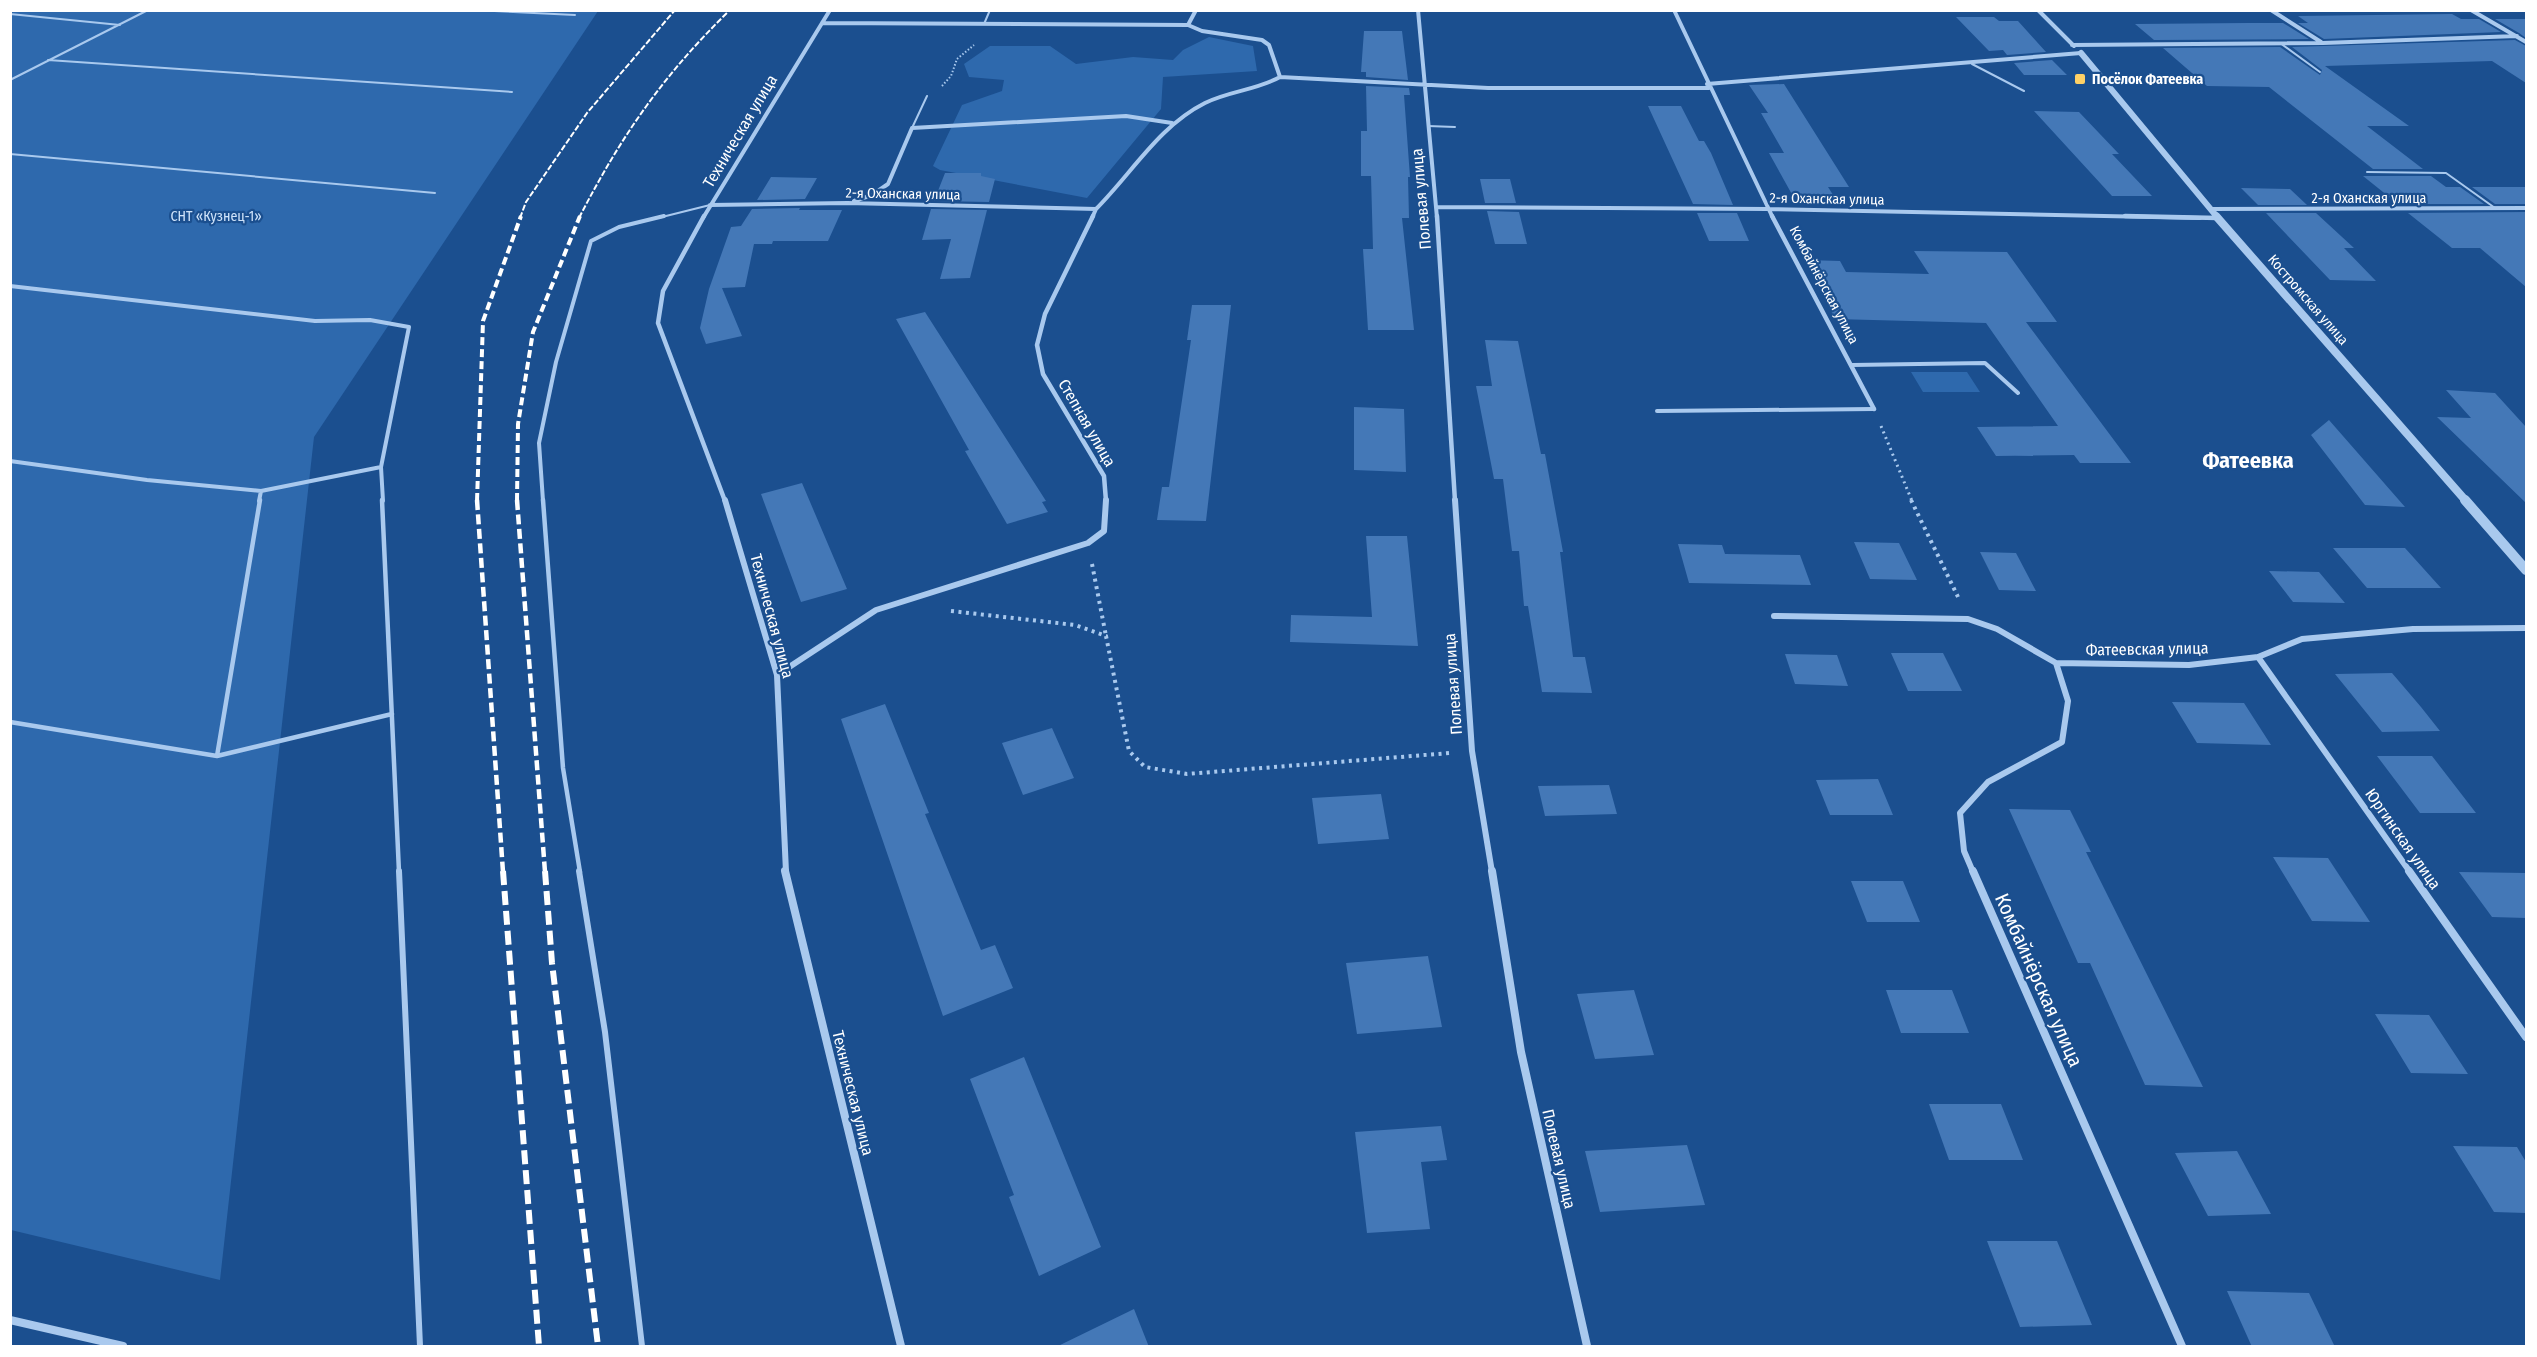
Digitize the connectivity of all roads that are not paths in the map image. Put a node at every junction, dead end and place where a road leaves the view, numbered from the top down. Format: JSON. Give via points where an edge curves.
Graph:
{"nodes":[{"id":1,"x":147,"y":10,"type":"edge"},
{"id":2,"x":474,"y":10,"type":"edge"},
{"id":3,"x":830,"y":10,"type":"edge"},
{"id":4,"x":990,"y":10,"type":"edge"},
{"id":5,"x":1196,"y":10,"type":"edge"},
{"id":6,"x":1418,"y":10,"type":"edge"},
{"id":7,"x":1674,"y":10,"type":"edge"},
{"id":8,"x":2038,"y":10,"type":"edge"},
{"id":9,"x":2271,"y":10,"type":"edge"},
{"id":10,"x":2471,"y":10,"type":"edge"},
{"id":11,"x":10,"y":14,"type":"edge"},
{"id":12,"x":574,"y":15,"type":"dead end"},
{"id":13,"x":822,"y":23,"type":"junction"},
{"id":14,"x":984,"y":24,"type":"junction"},
{"id":15,"x":120,"y":25,"type":"junction"},
{"id":16,"x":1188,"y":25,"type":"junction"},
{"id":17,"x":2517,"y":36,"type":"junction"},
{"id":18,"x":2526,"y":42,"type":"edge"},
{"id":19,"x":2280,"y":43,"type":"junction"},
{"id":20,"x":2323,"y":43,"type":"junction"},
{"id":21,"x":2072,"y":45,"type":"junction"},
{"id":22,"x":2081,"y":53,"type":"junction"},
{"id":23,"x":48,"y":60,"type":"junction"},
{"id":24,"x":1972,"y":64,"type":"junction"},
{"id":25,"x":2320,"y":72,"type":"dead end"},
{"id":26,"x":1280,"y":77,"type":"junction"},
{"id":27,"x":10,"y":80,"type":"edge"},
{"id":28,"x":1423,"y":84,"type":"junction"},
{"id":29,"x":1708,"y":86,"type":"junction"},
{"id":30,"x":2024,"y":91,"type":"dead end"},
{"id":31,"x":512,"y":92,"type":"dead end"},
{"id":32,"x":927,"y":96,"type":"road end"},
{"id":33,"x":1172,"y":123,"type":"junction"},
{"id":34,"x":1428,"y":126,"type":"junction"},
{"id":35,"x":1455,"y":127,"type":"dead end"},
{"id":36,"x":912,"y":129,"type":"junction"},
{"id":37,"x":10,"y":154,"type":"edge"},
{"id":38,"x":2367,"y":172,"type":"dead end"},
{"id":39,"x":435,"y":193,"type":"dead end"},
{"id":40,"x":848,"y":203,"type":"junction"},
{"id":41,"x":710,"y":205,"type":"junction"},
{"id":42,"x":1436,"y":207,"type":"junction"},
{"id":43,"x":2495,"y":208,"type":"junction"},
{"id":44,"x":2526,"y":208,"type":"edge"},
{"id":45,"x":1096,"y":209,"type":"junction"},
{"id":46,"x":1768,"y":209,"type":"junction"},
{"id":47,"x":2211,"y":209,"type":"junction"},
{"id":48,"x":2218,"y":218,"type":"junction"},
{"id":49,"x":10,"y":286,"type":"edge"},
{"id":50,"x":1852,"y":365,"type":"junction"},
{"id":51,"x":2018,"y":393,"type":"dead end"},
{"id":52,"x":1874,"y":409,"type":"joint"},
{"id":53,"x":1657,"y":411,"type":"dead end"},
{"id":54,"x":10,"y":461,"type":"edge"},
{"id":55,"x":381,"y":467,"type":"junction"},
{"id":56,"x":261,"y":491,"type":"junction"},
{"id":57,"x":2526,"y":570,"type":"edge"},
{"id":58,"x":1774,"y":616,"type":"dead end"},
{"id":59,"x":2526,"y":628,"type":"edge"},
{"id":60,"x":2258,"y":657,"type":"junction"},
{"id":61,"x":2056,"y":663,"type":"junction"},
{"id":62,"x":777,"y":675,"type":"junction"},
{"id":63,"x":392,"y":714,"type":"junction"},
{"id":64,"x":10,"y":722,"type":"edge"},
{"id":65,"x":217,"y":756,"type":"junction"},
{"id":66,"x":2526,"y":1037,"type":"edge"},
{"id":67,"x":10,"y":1320,"type":"edge"},
{"id":68,"x":123,"y":1347,"type":"edge"},
{"id":69,"x":420,"y":1347,"type":"edge"},
{"id":70,"x":642,"y":1347,"type":"edge"},
{"id":71,"x":901,"y":1347,"type":"edge"},
{"id":72,"x":1587,"y":1347,"type":"edge"},
{"id":73,"x":2182,"y":1347,"type":"edge"}],
"edges":[{"from":1,"to":15,"type":"lane"},
{"from":2,"to":12,"type":"lane"},
{"from":3,"to":13,"type":"street","name":"Техническая улица"},
{"from":4,"to":14,"type":"lane"},
{"from":5,"to":16,"type":"street"},
{"from":6,"to":28,"type":"street","name":"Полевая улица"},
{"from":7,"to":29,"type":"street","name":"Комбайнёрская улица"},
{"from":8,"to":21,"type":"street","name":"Костромская улица"},
{"from":9,"to":20,"type":"street"},
{"from":10,"to":17,"type":"street"},
{"from":11,"to":15,"type":"lane"},
{"from":13,"to":14,"type":"street"},
{"from":13,"to":41,"type":"street","name":"Техническая улица"},
{"from":14,"to":16,"type":"street"},
{"from":15,"to":23,"type":"lane"},
{"from":16,"to":26,"type":"street","via":[[1202,31],[1262,40],[1269,45]]},
{"from":17,"to":18,"type":"street"},
{"from":17,"to":20,"type":"street"},
{"from":19,"to":20,"type":"street"},
{"from":19,"to":21,"type":"street"},
{"from":19,"to":25,"type":"lane"},
{"from":21,"to":22,"type":"street","name":"Костромская улица"},
{"from":22,"to":24,"type":"street"},
{"from":22,"to":47,"type":"street","name":"Костромская улица"},
{"from":23,"to":27,"type":"lane"},
{"from":23,"to":31,"type":"lane"},
{"from":24,"to":29,"type":"street"},
{"from":24,"to":30,"type":"lane"},
{"from":26,"to":28,"type":"street"},
{"from":26,"to":33,"type":"street","name":"Степная улица","via":[[1266,85],[1207,102]]},
{"from":28,"to":29,"type":"street","via":[[1488,88]]},
{"from":28,"to":34,"type":"street","name":"Полевая улица"},
{"from":29,"to":46,"type":"street","name":"Комбайнёрская улица"},
{"from":32,"to":36,"type":"lane"},
{"from":33,"to":36,"type":"street","via":[[1126,116]]},
{"from":33,"to":45,"type":"street","name":"Степная улица"},
{"from":34,"to":35,"type":"lane"},
{"from":34,"to":42,"type":"street","name":"Полевая улица"},
{"from":36,"to":40,"type":"street","via":[[888,184],[872,195]]},
{"from":37,"to":39,"type":"lane"},
{"from":38,"to":43,"type":"lane","via":[[2446,173]]},
{"from":40,"to":41,"type":"street","name":"2-я Оханская улица"},
{"from":40,"to":45,"type":"street","name":"2-я Оханская улица"},
{"from":41,"to":62,"type":"street","name":"Техническая улица","via":[[663,291],[658,323],[723,493]]},
{"from":41,"to":70,"type":"lane","via":[[619,227],[591,241],[556,362],[539,443],[563,768],[605,1032]]},
{"from":42,"to":46,"type":"street","name":"2-я Оханская улица"},
{"from":42,"to":72,"type":"street","name":"Полевая улица","via":[[1472,751],[1521,1052]]},
{"from":43,"to":44,"type":"street","name":"2-я Оханская улица"},
{"from":43,"to":47,"type":"street","name":"2-я Оханская улица"},
{"from":45,"to":62,"type":"street","name":"Степная улица","via":[[1045,314],[1037,345],[1044,374],[1104,476],[1104,531],[1088,543],[876,610]]},
{"from":46,"to":48,"type":"street","name":"2-я Оханская улица"},
{"from":46,"to":50,"type":"street","name":"Комбайнёрская улица"},
{"from":47,"to":48,"type":"street","name":"Костромская улица"},
{"from":48,"to":57,"type":"street","name":"Костромская улица"},
{"from":49,"to":55,"type":"lane","via":[[315,321],[370,320],[409,327]]},
{"from":50,"to":51,"type":"lane","via":[[1985,363]]},
{"from":50,"to":52,"type":"street","name":"Комбайнёрская улица"},
{"from":52,"to":53,"type":"lane"},
{"from":54,"to":56,"type":"lane"},
{"from":55,"to":56,"type":"lane"},
{"from":55,"to":63,"type":"lane"},
{"from":56,"to":65,"type":"lane"},
{"from":58,"to":61,"type":"street","name":"Фатеевская улица","via":[[1968,619],[1997,629]]},
{"from":59,"to":60,"type":"street","name":"Фатеевская улица","via":[[2413,630],[2302,639]]},
{"from":60,"to":61,"type":"street","name":"Фатеевская улица","via":[[2189,665]]},
{"from":60,"to":66,"type":"street","name":"Юргинская улица"},
{"from":61,"to":73,"type":"street","name":"Комбайнёрская улица","via":[[2068,701],[2062,742],[1988,782],[1974,797],[1960,813],[1964,851]]},
{"from":62,"to":71,"type":"street","name":"Техническая улица","via":[[784,866]]},
{"from":63,"to":65,"type":"lane"},
{"from":63,"to":69,"type":"lane"},
{"from":64,"to":65,"type":"lane"},
{"from":67,"to":68,"type":"street"}]}
